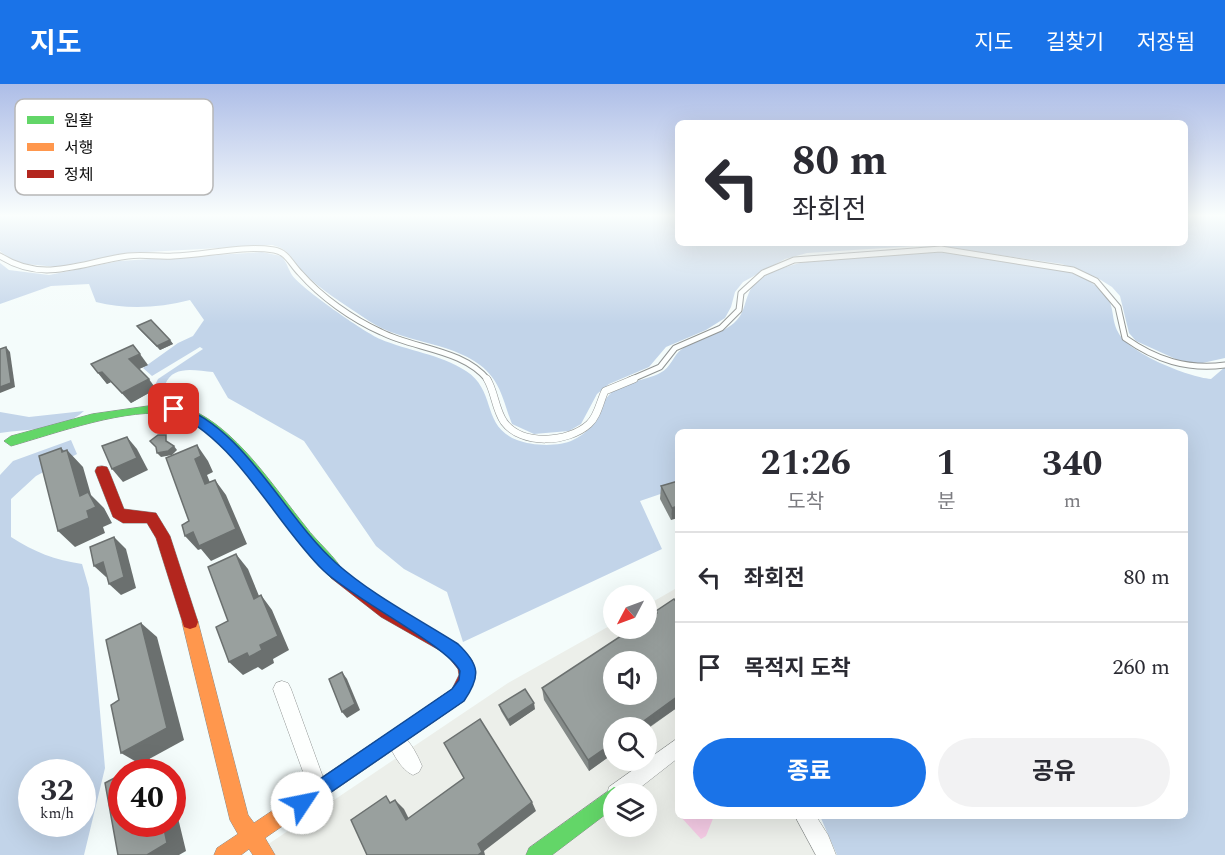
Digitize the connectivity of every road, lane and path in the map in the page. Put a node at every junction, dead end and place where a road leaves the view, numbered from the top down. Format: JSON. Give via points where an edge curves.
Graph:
{"nodes":[{"id":1,"x":246,"y":252,"type":"edge"},
{"id":2,"x":280,"y":252,"type":"edge"},
{"id":3,"x":898,"y":252,"type":"edge"},
{"id":4,"x":960,"y":252,"type":"edge"},
{"id":5,"x":0,"y":256,"type":"edge"},
{"id":6,"x":1225,"y":364,"type":"edge"},
{"id":7,"x":10,"y":441,"type":"dead end"},
{"id":8,"x":102,"y":471,"type":"dead end"},
{"id":9,"x":282,"y":689,"type":"dead end"},
{"id":10,"x":396,"y":740,"type":"junction"},
{"id":11,"x":675,"y":749,"type":"edge"},
{"id":12,"x":413,"y":766,"type":"dead end"},
{"id":13,"x":631,"y":783,"type":"edge"},
{"id":14,"x":319,"y":791,"type":"junction"},
{"id":15,"x":603,"y":804,"type":"edge"},
{"id":16,"x":807,"y":819,"type":"edge"},
{"id":17,"x":250,"y":838,"type":"junction"},
{"id":18,"x":224,"y":855,"type":"edge"},
{"id":19,"x":265,"y":855,"type":"edge"},
{"id":20,"x":536,"y":855,"type":"edge"},
{"id":21,"x":826,"y":855,"type":"edge"}],
"edges":[{"from":1,"to":5,"type":"lane","via":[[129,256],[57,270],[12,266]]},
{"from":2,"to":3,"type":"lane","via":[[289,256],[300,274],[370,327],[472,366],[487,377],[506,425],[524,436],[538,438],[583,429],[595,415],[605,392],[660,367],[675,348],[721,328],[739,310],[741,293],[763,273],[812,258]]},
{"from":4,"to":6,"type":"lane","via":[[1073,270],[1096,281],[1112,298],[1125,338],[1141,349],[1188,367]]},
{"from":7,"to":10,"type":"street","via":[[174,409],[187,413],[207,428],[237,453],[329,566],[356,589],[452,649],[463,660],[468,677],[458,695]]},
{"from":8,"to":17,"type":"street","via":[[118,513],[123,517],[152,517],[163,536],[193,631],[240,820]]},
{"from":9,"to":14,"type":"street"},
{"from":10,"to":12,"type":"street"},
{"from":10,"to":14,"type":"street"},
{"from":11,"to":13,"type":"street"},
{"from":14,"to":17,"type":"street"},
{"from":15,"to":20,"type":"street"},
{"from":16,"to":21,"type":"street"},
{"from":17,"to":18,"type":"street"},
{"from":17,"to":19,"type":"street"}]}
